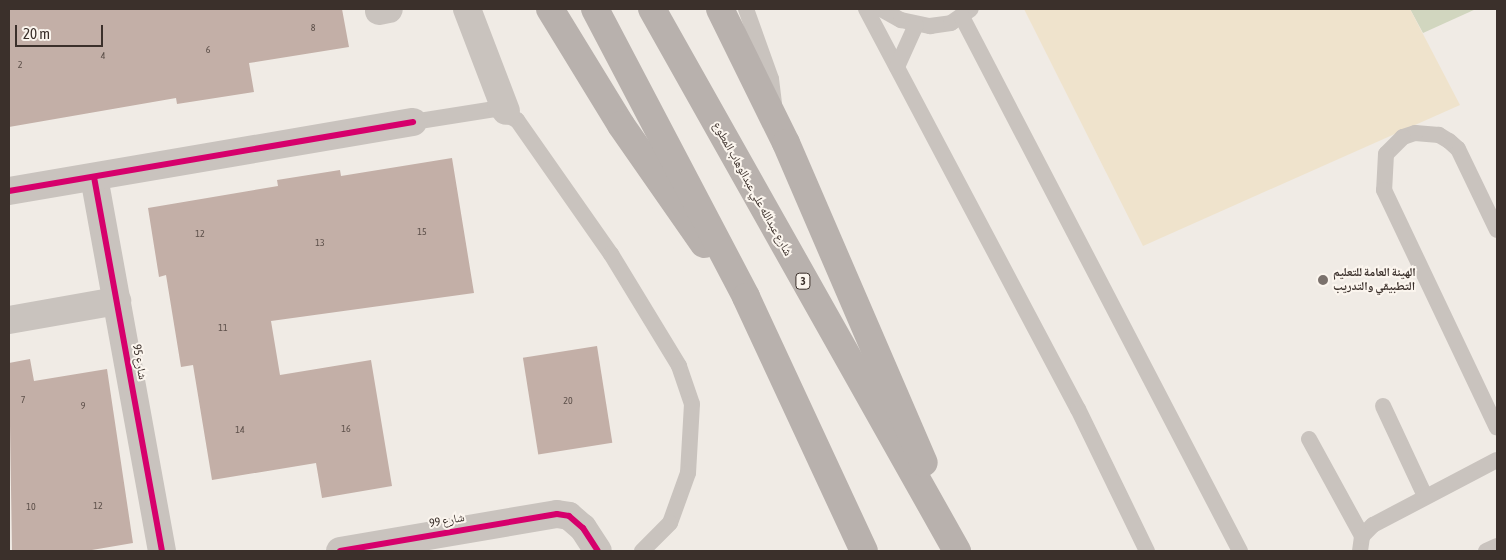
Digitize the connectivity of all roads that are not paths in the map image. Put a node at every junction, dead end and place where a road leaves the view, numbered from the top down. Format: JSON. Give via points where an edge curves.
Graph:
{"nodes":[{"id":1,"x":467,"y":9,"type":"edge"},
{"id":2,"x":550,"y":9,"type":"edge"},
{"id":3,"x":595,"y":9,"type":"edge"},
{"id":4,"x":652,"y":9,"type":"edge"},
{"id":5,"x":720,"y":9,"type":"edge"},
{"id":6,"x":746,"y":9,"type":"edge"},
{"id":7,"x":866,"y":9,"type":"edge"},
{"id":8,"x":881,"y":9,"type":"edge"},
{"id":9,"x":967,"y":13,"type":"edge"},
{"id":10,"x":916,"y":25,"type":"junction"},
{"id":11,"x":897,"y":67,"type":"junction"},
{"id":12,"x":506,"y":111,"type":"junction"},
{"id":13,"x":413,"y":122,"type":"joint"},
{"id":14,"x":776,"y":123,"type":"junction"},
{"id":15,"x":94,"y":177,"type":"junction"},
{"id":16,"x":9,"y":191,"type":"edge"},
{"id":17,"x":1497,"y":230,"type":"edge"},
{"id":18,"x":746,"y":297,"type":"junction"},
{"id":19,"x":117,"y":301,"type":"junction"},
{"id":20,"x":9,"y":320,"type":"edge"},
{"id":21,"x":1383,"y":406,"type":"dead end"},
{"id":22,"x":1497,"y":428,"type":"edge"},
{"id":23,"x":1309,"y":439,"type":"dead end"},
{"id":24,"x":1497,"y":460,"type":"edge"},
{"id":25,"x":1425,"y":496,"type":"junction"},
{"id":26,"x":1361,"y":544,"type":"edge"},
{"id":27,"x":1497,"y":546,"type":"edge"},
{"id":28,"x":162,"y":551,"type":"edge"},
{"id":29,"x":340,"y":551,"type":"edge"},
{"id":30,"x":598,"y":551,"type":"edge"},
{"id":31,"x":642,"y":551,"type":"edge"},
{"id":32,"x":864,"y":551,"type":"edge"},
{"id":33,"x":957,"y":551,"type":"edge"},
{"id":34,"x":963,"y":551,"type":"edge"},
{"id":35,"x":1147,"y":551,"type":"edge"},
{"id":36,"x":1240,"y":551,"type":"edge"},
{"id":37,"x":1486,"y":551,"type":"edge"}],
"edges":[{"from":1,"to":12,"type":"street"},
{"from":2,"to":18,"type":"main road","via":[[675,208]]},
{"from":3,"to":18,"type":"main road"},
{"from":4,"to":33,"type":"main road","name":"شارع عبدالله علي عبدالوهاب المطوع","number":"3"},
{"from":5,"to":14,"type":"main road"},
{"from":6,"to":14,"type":"lane","via":[[771,79]]},
{"from":7,"to":11,"type":"lane"},
{"from":8,"to":10,"type":"lane"},
{"from":9,"to":10,"type":"lane","via":[[939,26]]},
{"from":9,"to":36,"type":"lane"},
{"from":10,"to":11,"type":"lane"},
{"from":11,"to":35,"type":"lane","via":[[1078,409]]},
{"from":12,"to":13,"type":"lane"},
{"from":12,"to":31,"type":"lane","via":[[611,254],[680,366],[692,404],[688,473],[670,523]]},
{"from":13,"to":15,"type":"street"},
{"from":14,"to":34,"type":"main road"},
{"from":15,"to":16,"type":"street"},
{"from":15,"to":19,"type":"street","name":"شارع 95"},
{"from":17,"to":22,"type":"lane","via":[[1458,149],[1449,141],[1439,135],[1415,133],[1403,137],[1386,154],[1384,190]]},
{"from":18,"to":32,"type":"main road"},
{"from":19,"to":20,"type":"street"},
{"from":19,"to":28,"type":"street","name":"شارع 95"},
{"from":21,"to":25,"type":"lane"},
{"from":23,"to":26,"type":"lane"},
{"from":24,"to":25,"type":"lane"},
{"from":25,"to":26,"type":"lane","via":[[1373,524]]},
{"from":27,"to":37,"type":"lane"},
{"from":29,"to":30,"type":"street","name":"شارع 99","via":[[557,514],[569,516],[584,528]]}]}
